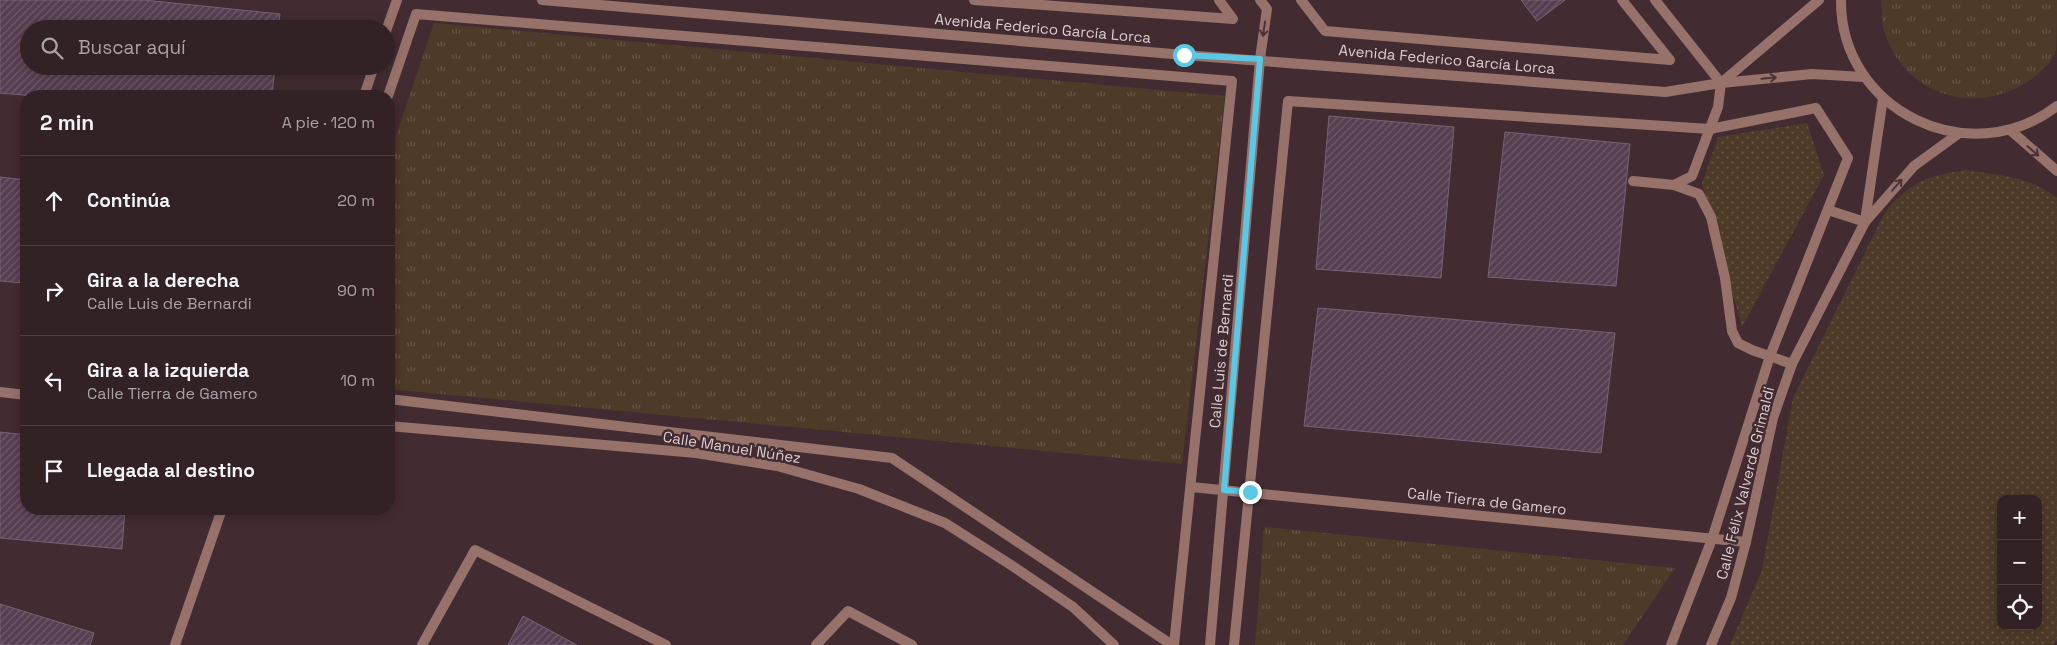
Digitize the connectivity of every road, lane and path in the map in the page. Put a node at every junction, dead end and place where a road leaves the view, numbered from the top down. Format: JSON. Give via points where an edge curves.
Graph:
{"nodes":[{"id":1,"x":397,"y":0,"type":"edge"},
{"id":2,"x":542,"y":0,"type":"edge"},
{"id":3,"x":974,"y":0,"type":"edge"},
{"id":4,"x":1219,"y":0,"type":"edge"},
{"id":5,"x":1260,"y":0,"type":"edge"},
{"id":6,"x":1301,"y":0,"type":"edge"},
{"id":7,"x":1622,"y":0,"type":"edge"},
{"id":8,"x":1655,"y":0,"type":"edge"},
{"id":9,"x":1819,"y":0,"type":"edge"},
{"id":10,"x":1841,"y":0,"type":"edge"},
{"id":11,"x":390,"y":20,"type":"edge"},
{"id":12,"x":1260,"y":59,"type":"junction"},
{"id":13,"x":371,"y":75,"type":"edge"},
{"id":14,"x":1864,"y":78,"type":"junction"},
{"id":15,"x":1721,"y":83,"type":"junction"},
{"id":16,"x":366,"y":90,"type":"edge"},
{"id":17,"x":390,"y":90,"type":"edge"},
{"id":18,"x":1882,"y":98,"type":"junction"},
{"id":19,"x":2057,"y":106,"type":"edge"},
{"id":20,"x":1710,"y":129,"type":"junction"},
{"id":21,"x":2010,"y":130,"type":"junction"},
{"id":22,"x":1958,"y":134,"type":"junction"},
{"id":23,"x":2057,"y":171,"type":"edge"},
{"id":24,"x":1633,"y":181,"type":"dead end"},
{"id":25,"x":1674,"y":185,"type":"junction"},
{"id":26,"x":1828,"y":210,"type":"junction"},
{"id":27,"x":1865,"y":222,"type":"junction"},
{"id":28,"x":1770,"y":356,"type":"junction"},
{"id":29,"x":1792,"y":364,"type":"junction"},
{"id":30,"x":0,"y":392,"type":"edge"},
{"id":31,"x":20,"y":394,"type":"edge"},
{"id":32,"x":395,"y":400,"type":"edge"},
{"id":33,"x":395,"y":427,"type":"edge"},
{"id":34,"x":1190,"y":487,"type":"junction"},
{"id":35,"x":1224,"y":490,"type":"junction"},
{"id":36,"x":1250,"y":492,"type":"junction"},
{"id":37,"x":220,"y":515,"type":"edge"},
{"id":38,"x":1712,"y":539,"type":"junction"},
{"id":39,"x":1746,"y":542,"type":"junction"},
{"id":40,"x":175,"y":645,"type":"edge"},
{"id":41,"x":422,"y":645,"type":"edge"},
{"id":42,"x":666,"y":645,"type":"edge"},
{"id":43,"x":816,"y":645,"type":"edge"},
{"id":44,"x":912,"y":645,"type":"edge"},
{"id":45,"x":1114,"y":645,"type":"edge"},
{"id":46,"x":1174,"y":645,"type":"edge"},
{"id":47,"x":1210,"y":645,"type":"edge"},
{"id":48,"x":1234,"y":645,"type":"edge"},
{"id":49,"x":1671,"y":645,"type":"edge"},
{"id":50,"x":1711,"y":645,"type":"edge"}],
"edges":[{"from":1,"to":11,"type":"street"},
{"from":2,"to":12,"type":"street","name":"Avenida Federico García Lorca"},
{"from":3,"to":4,"type":"street","via":[[1233,19]]},
{"from":5,"to":12,"type":"street","name":"Calle Luis de Bernardi","one_way":true,"via":[[1267,8]]},
{"from":6,"to":7,"type":"street","via":[[1325,31],[1670,60]]},
{"from":8,"to":15,"type":"street"},
{"from":9,"to":15,"type":"street"},
{"from":10,"to":14,"type":"street","via":[[1841,15],[1849,47]]},
{"from":12,"to":15,"type":"street","name":"Avenida Federico García Lorca","via":[[1665,92]]},
{"from":12,"to":35,"type":"street","name":"Calle Luis de Bernardi"},
{"from":13,"to":16,"type":"street"},
{"from":15,"to":14,"type":"street","name":"Avenida Federico García Lorca","one_way":true,"via":[[1812,74]]},
{"from":14,"to":18,"type":"street"},
{"from":15,"to":20,"type":"street"},
{"from":17,"to":34,"type":"street","via":[[416,14],[1232,81]]},
{"from":18,"to":22,"type":"street","via":[[1918,122]]},
{"from":18,"to":27,"type":"street","name":"Calle Félix Valverde Grimaldi"},
{"from":19,"to":21,"type":"street","via":[[2042,118]]},
{"from":20,"to":25,"type":"street","via":[[1692,176]]},
{"from":20,"to":26,"type":"street","via":[[1816,108],[1848,158]]},
{"from":20,"to":36,"type":"street","via":[[1288,102]]},
{"from":21,"to":22,"type":"street","via":[[1985,135]]},
{"from":21,"to":23,"type":"street","one_way":true},
{"from":27,"to":22,"type":"street","name":"Calle Félix Valverde Grimaldi","one_way":true,"via":[[1914,166]]},
{"from":24,"to":25,"type":"street"},
{"from":25,"to":28,"type":"street","via":[[1699,194],[1711,217],[1725,278],[1732,331],[1738,343]]},
{"from":26,"to":27,"type":"street"},
{"from":26,"to":28,"type":"street"},
{"from":27,"to":29,"type":"street","name":"Calle Félix Valverde Grimaldi"},
{"from":28,"to":29,"type":"street"},
{"from":28,"to":38,"type":"street"},
{"from":29,"to":39,"type":"street","name":"Calle Félix Valverde Grimaldi","via":[[1774,418]]},
{"from":30,"to":31,"type":"street"},
{"from":32,"to":46,"type":"street","via":[[892,458]]},
{"from":33,"to":45,"type":"street","name":"Calle Manuel Núñez","via":[[696,453],[777,466],[859,489],[953,528],[1074,607]]},
{"from":34,"to":35,"type":"street","name":"Calle Tierra de Gamero"},
{"from":34,"to":46,"type":"street"},
{"from":35,"to":36,"type":"street","name":"Calle Tierra de Gamero"},
{"from":35,"to":47,"type":"street","name":"Calle Luis de Bernardi"},
{"from":36,"to":38,"type":"street","name":"Calle Tierra de Gamero"},
{"from":36,"to":48,"type":"street"},
{"from":37,"to":40,"type":"street"},
{"from":38,"to":39,"type":"street","name":"Calle Tierra de Gamero"},
{"from":38,"to":49,"type":"street"},
{"from":39,"to":50,"type":"street","name":"Calle Félix Valverde Grimaldi","via":[[1731,598]]},
{"from":41,"to":42,"type":"street","via":[[475,550]]},
{"from":43,"to":44,"type":"street","via":[[848,611]]}]}
